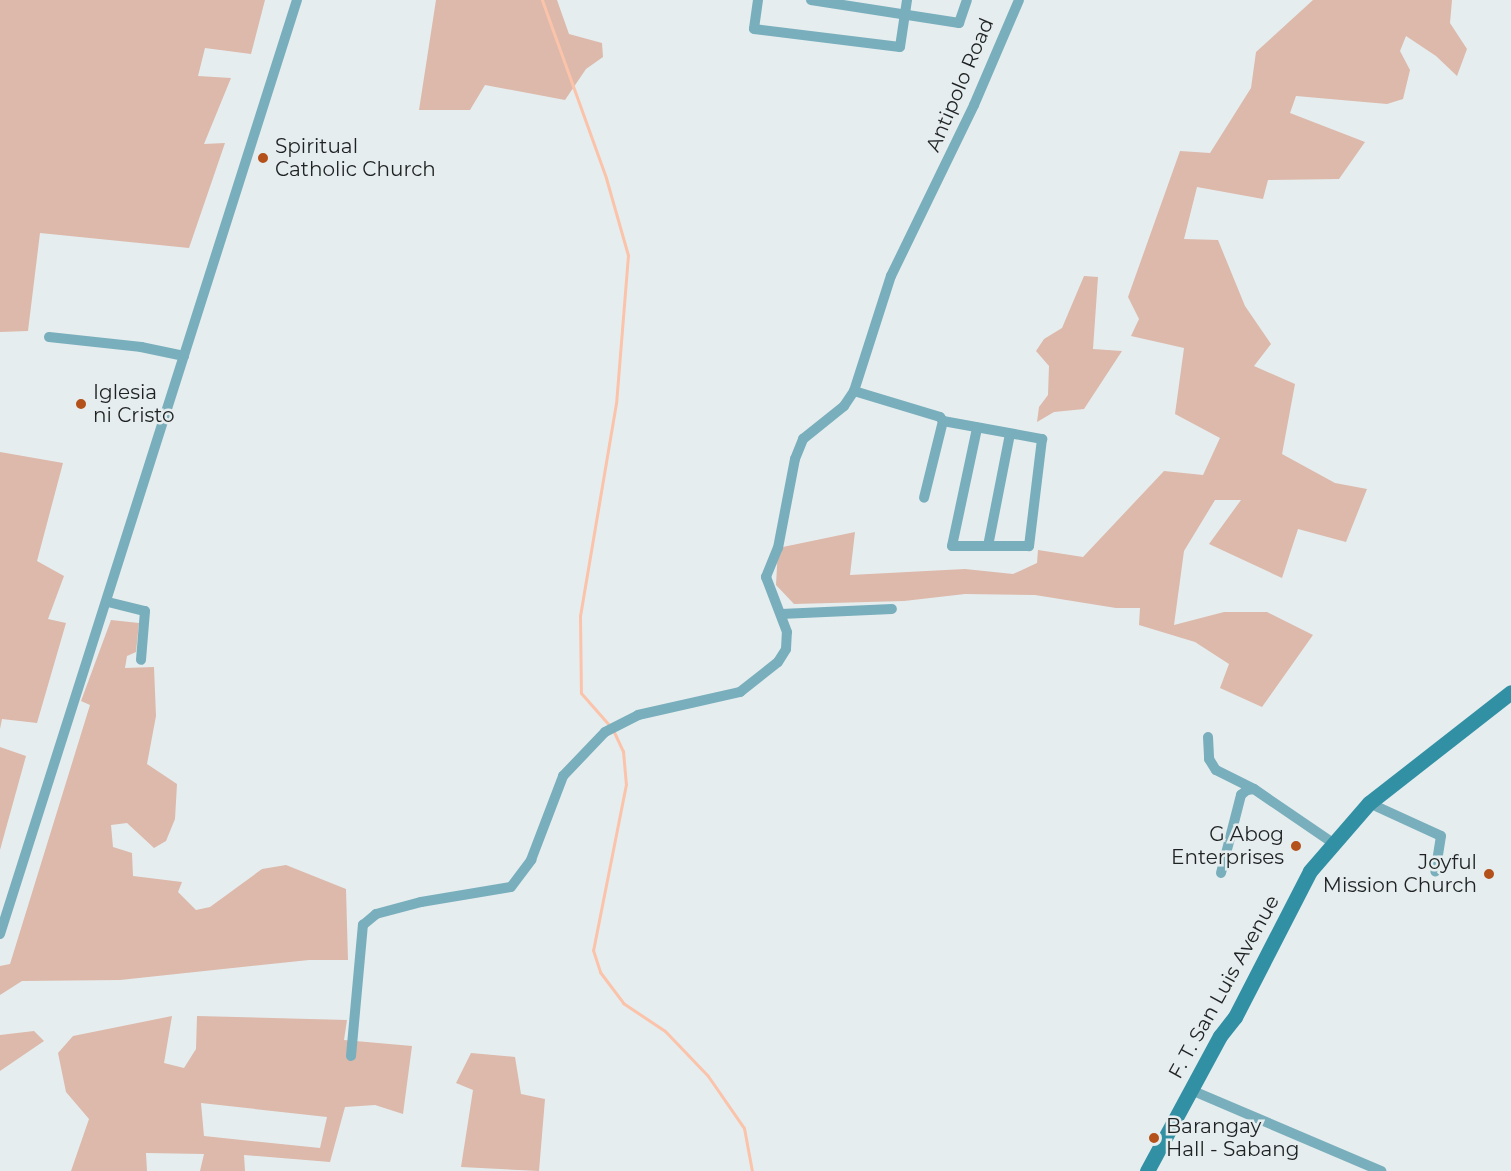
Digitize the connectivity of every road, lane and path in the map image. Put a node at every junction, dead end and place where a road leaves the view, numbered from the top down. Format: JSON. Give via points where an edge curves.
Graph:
{"nodes":[{"id":1,"x":297,"y":0,"type":"edge"},
{"id":2,"x":758,"y":0,"type":"edge"},
{"id":3,"x":811,"y":0,"type":"edge"},
{"id":4,"x":907,"y":0,"type":"edge"},
{"id":5,"x":968,"y":0,"type":"edge"},
{"id":6,"x":1019,"y":0,"type":"edge"},
{"id":7,"x":904,"y":17,"type":"junction"},
{"id":8,"x":49,"y":337,"type":"dead end"},
{"id":9,"x":184,"y":356,"type":"junction"},
{"id":10,"x":854,"y":391,"type":"junction"},
{"id":11,"x":943,"y":421,"type":"junction"},
{"id":12,"x":977,"y":428,"type":"junction"},
{"id":13,"x":1010,"y":434,"type":"junction"},
{"id":14,"x":924,"y":498,"type":"dead end"},
{"id":15,"x":988,"y":546,"type":"junction"},
{"id":16,"x":108,"y":602,"type":"junction"},
{"id":17,"x":892,"y":609,"type":"dead end"},
{"id":18,"x":781,"y":614,"type":"junction"},
{"id":19,"x":141,"y":660,"type":"dead end"},
{"id":20,"x":1511,"y":692,"type":"edge"},
{"id":21,"x":1208,"y":737,"type":"dead end"},
{"id":22,"x":1254,"y":789,"type":"junction"},
{"id":23,"x":1370,"y":803,"type":"junction"},
{"id":24,"x":1334,"y":843,"type":"junction"},
{"id":25,"x":1435,"y":872,"type":"dead end"},
{"id":26,"x":1221,"y":873,"type":"dead end"},
{"id":27,"x":0,"y":934,"type":"edge"},
{"id":28,"x":351,"y":1056,"type":"dead end"},
{"id":29,"x":1191,"y":1090,"type":"junction"},
{"id":30,"x":1147,"y":1171,"type":"edge"},
{"id":31,"x":1381,"y":1171,"type":"edge"}],
"edges":[{"from":1,"to":9,"type":"street"},
{"from":2,"to":7,"type":"street","via":[[754,29],[900,47]]},
{"from":3,"to":7,"type":"street"},
{"from":4,"to":7,"type":"street"},
{"from":5,"to":7,"type":"street","via":[[959,23]]},
{"from":6,"to":10,"type":"street","name":"Antipolo Road","via":[[891,276]]},
{"from":8,"to":9,"type":"street"},
{"from":9,"to":16,"type":"street"},
{"from":10,"to":11,"type":"street"},
{"from":10,"to":18,"type":"street","via":[[844,406],[803,439],[795,459],[778,548],[766,577]]},
{"from":11,"to":12,"type":"street"},
{"from":11,"to":14,"type":"street"},
{"from":12,"to":13,"type":"street"},
{"from":12,"to":15,"type":"street","via":[[952,546]]},
{"from":13,"to":15,"type":"street"},
{"from":13,"to":15,"type":"street","via":[[1042,439],[1029,546]]},
{"from":16,"to":19,"type":"street","via":[[145,611]]},
{"from":16,"to":27,"type":"street"},
{"from":17,"to":18,"type":"street"},
{"from":18,"to":28,"type":"street","via":[[787,632],[786,648],[763,678],[740,692],[638,715],[605,732],[563,776],[531,860],[510,887],[421,902],[376,914],[363,925]]},
{"from":20,"to":23,"type":"main road","name":"F. T. San Luis Avenue"},
{"from":21,"to":22,"type":"street","via":[[1209,759],[1216,770]]},
{"from":22,"to":24,"type":"street"},
{"from":22,"to":26,"type":"street","via":[[1241,795]]},
{"from":23,"to":24,"type":"main road","name":"F. T. San Luis Avenue"},
{"from":23,"to":25,"type":"street","via":[[1441,836]]},
{"from":24,"to":29,"type":"main road","name":"F. T. San Luis Avenue","via":[[1310,871],[1235,1017],[1220,1036]]},
{"from":29,"to":30,"type":"main road","name":"F. T. San Luis Avenue"},
{"from":29,"to":31,"type":"street"}]}
